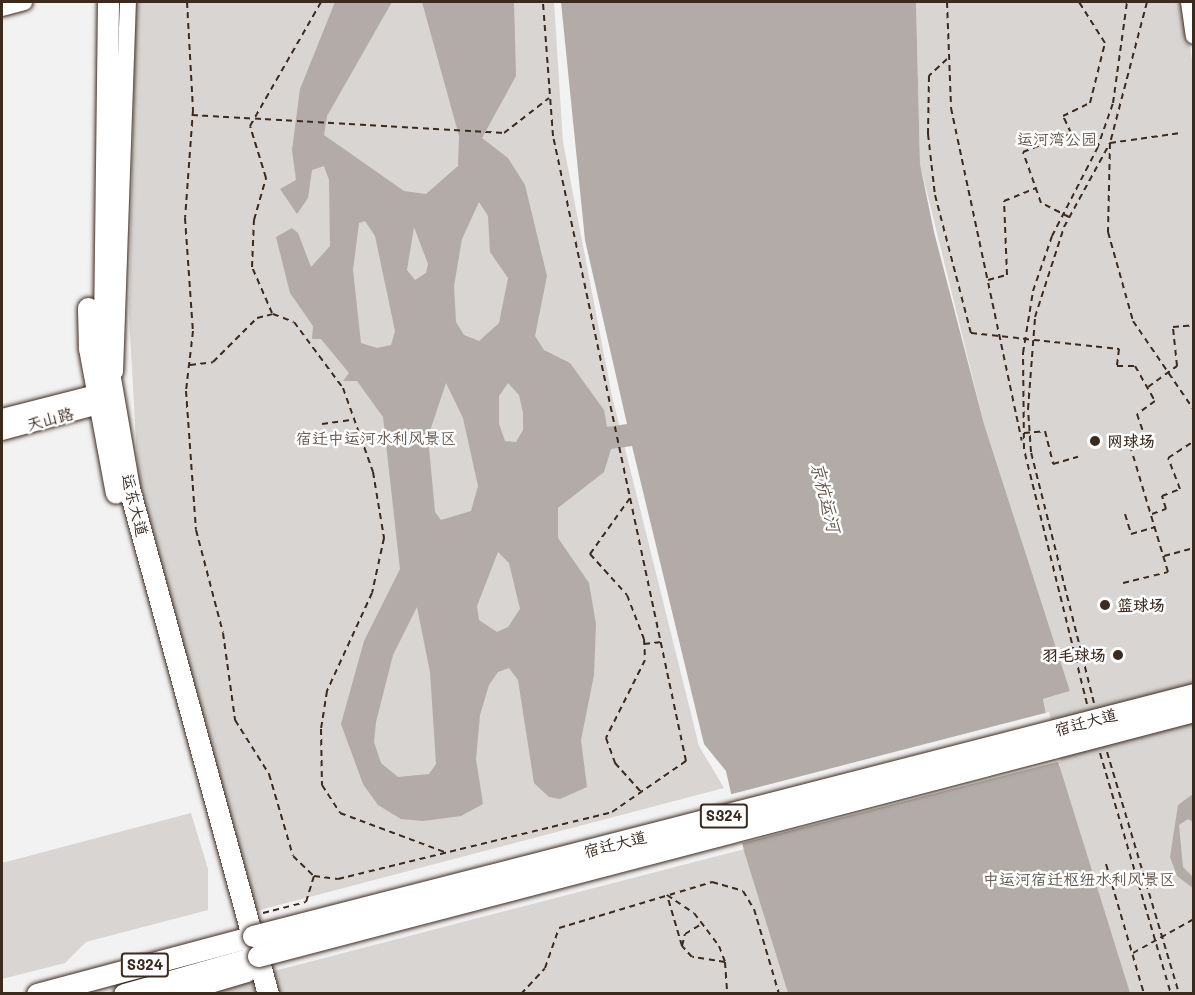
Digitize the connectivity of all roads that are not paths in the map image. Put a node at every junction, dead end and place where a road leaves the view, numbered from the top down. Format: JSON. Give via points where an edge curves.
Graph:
{"nodes":[{"id":1,"x":24,"y":2,"type":"edge"},
{"id":2,"x":95,"y":2,"type":"edge"},
{"id":3,"x":108,"y":2,"type":"edge"},
{"id":4,"x":128,"y":2,"type":"edge"},
{"id":5,"x":1189,"y":2,"type":"edge"},
{"id":6,"x":2,"y":8,"type":"edge"},
{"id":7,"x":1194,"y":36,"type":"edge"},
{"id":8,"x":103,"y":398,"type":"junction"},
{"id":9,"x":2,"y":417,"type":"edge"},
{"id":10,"x":2,"y":432,"type":"edge"},
{"id":11,"x":1194,"y":694,"type":"edge"},
{"id":12,"x":1194,"y":711,"type":"edge"},
{"id":13,"x":249,"y":954,"type":"edge"},
{"id":14,"x":37,"y":993,"type":"edge"},
{"id":15,"x":124,"y":993,"type":"edge"},
{"id":16,"x":180,"y":993,"type":"edge"},
{"id":17,"x":268,"y":993,"type":"edge"}],
"edges":[{"from":1,"to":6,"type":"street"},
{"from":2,"to":8,"type":"main road","name":"运东大道","via":[[88,330]]},
{"from":3,"to":8,"type":"main road","name":"运东大道"},
{"from":4,"to":8,"type":"street"},
{"from":5,"to":7,"type":"street"},
{"from":8,"to":9,"type":"street","name":"天山路"},
{"from":8,"to":10,"type":"street","name":"天山路"},
{"from":8,"to":13,"type":"main road","name":"运东大道","via":[[115,491]]},
{"from":11,"to":13,"type":"main road","name":"宿迁大道","number":"S324","bridge":true},
{"from":12,"to":13,"type":"main road","name":"宿迁大道","number":"S324","bridge":true},
{"from":13,"to":14,"type":"main road","name":"宿迁大道","number":"S324"},
{"from":13,"to":15,"type":"main road","name":"宿迁大道","number":"S324"},
{"from":13,"to":16,"type":"street"},
{"from":13,"to":17,"type":"main road","name":"运东大道"}]}
